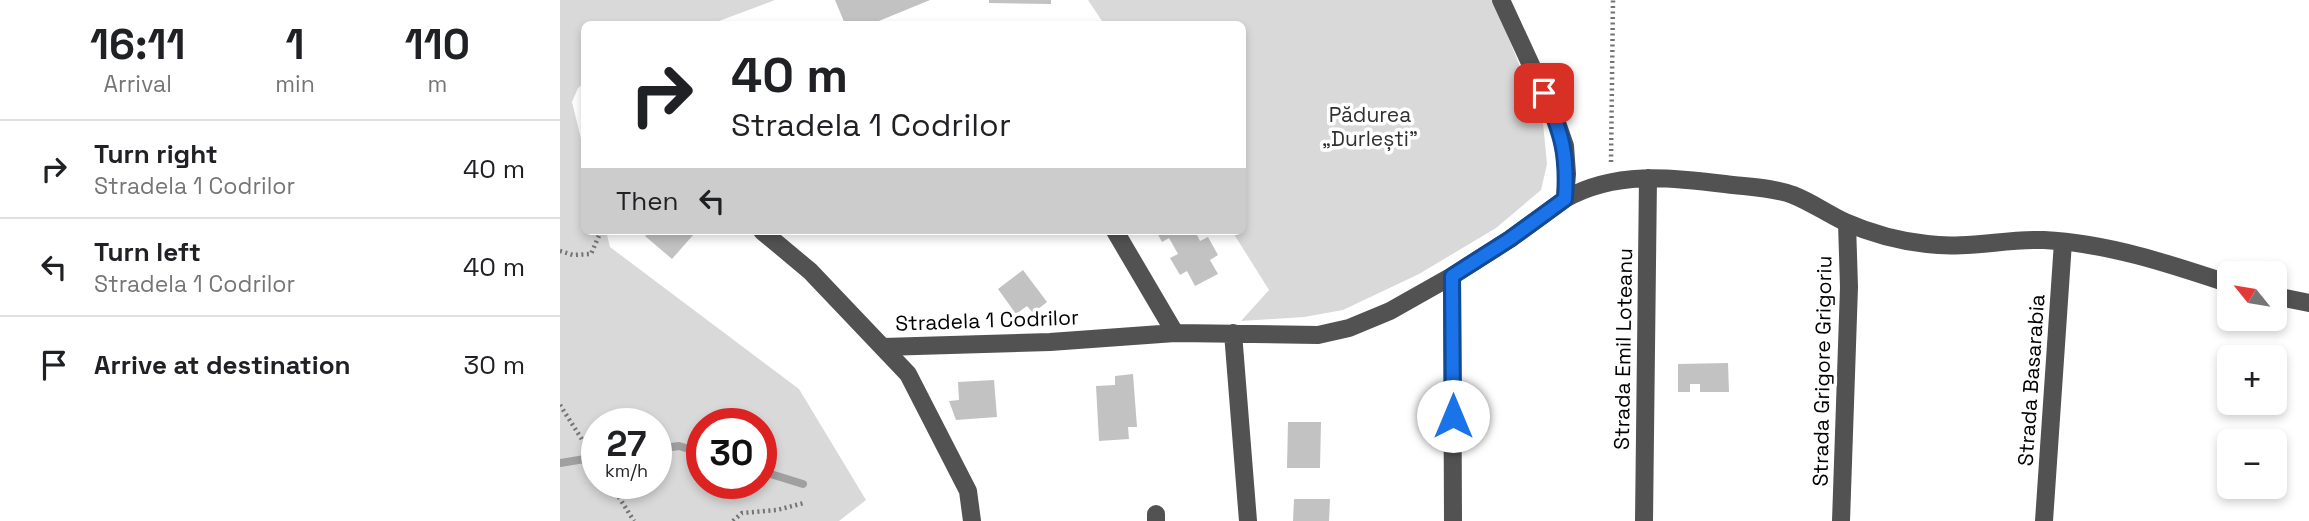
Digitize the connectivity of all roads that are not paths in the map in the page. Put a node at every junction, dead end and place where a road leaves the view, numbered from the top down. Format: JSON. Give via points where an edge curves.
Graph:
{"nodes":[{"id":1,"x":1501,"y":0,"type":"edge"},
{"id":2,"x":1648,"y":178,"type":"junction"},
{"id":3,"x":1565,"y":199,"type":"junction"},
{"id":4,"x":1847,"y":223,"type":"junction"},
{"id":5,"x":767,"y":235,"type":"edge"},
{"id":6,"x":1117,"y":235,"type":"edge"},
{"id":7,"x":2063,"y":242,"type":"junction"},
{"id":8,"x":1452,"y":276,"type":"junction"},
{"id":9,"x":2217,"y":280,"type":"edge"},
{"id":10,"x":2287,"y":298,"type":"edge"},
{"id":11,"x":2309,"y":303,"type":"edge"},
{"id":12,"x":1175,"y":333,"type":"junction"},
{"id":13,"x":1233,"y":333,"type":"junction"},
{"id":14,"x":883,"y":346,"type":"junction"},
{"id":15,"x":972,"y":521,"type":"edge"},
{"id":16,"x":1248,"y":521,"type":"edge"},
{"id":17,"x":1453,"y":521,"type":"edge"},
{"id":18,"x":1644,"y":521,"type":"edge"},
{"id":19,"x":1841,"y":521,"type":"edge"},
{"id":20,"x":2045,"y":521,"type":"edge"}],
"edges":[{"from":1,"to":3,"type":"street","via":[[1555,117],[1564,146]]},
{"from":2,"to":3,"type":"street","name":"Stradela 1 Codrilor","via":[[1586,187]]},
{"from":2,"to":4,"type":"street","name":"Stradela 1 Codrilor","via":[[1765,188],[1793,195]]},
{"from":2,"to":18,"type":"street","name":"Strada Emil Loteanu"},
{"from":3,"to":8,"type":"street","name":"Stradela 1 Codrilor"},
{"from":4,"to":7,"type":"street","name":"Stradela 1 Codrilor","via":[[1929,245]]},
{"from":4,"to":19,"type":"street","name":"Strada Grigore Grigoriu"},
{"from":5,"to":14,"type":"street","name":"Stradela 1 Codrilor","via":[[810,271]]},
{"from":6,"to":12,"type":"street"},
{"from":7,"to":9,"type":"street","name":"Stradela 1 Codrilor","via":[[2116,251]]},
{"from":7,"to":20,"type":"street","name":"Strada Basarabia"},
{"from":8,"to":13,"type":"street","name":"Stradela 1 Codrilor","via":[[1349,328],[1318,335]]},
{"from":8,"to":17,"type":"street"},
{"from":10,"to":11,"type":"street"},
{"from":12,"to":13,"type":"street","name":"Stradela 1 Codrilor"},
{"from":12,"to":14,"type":"street","name":"Stradela 1 Codrilor"},
{"from":13,"to":16,"type":"street"},
{"from":14,"to":15,"type":"street","via":[[908,374],[961,476]]}]}
